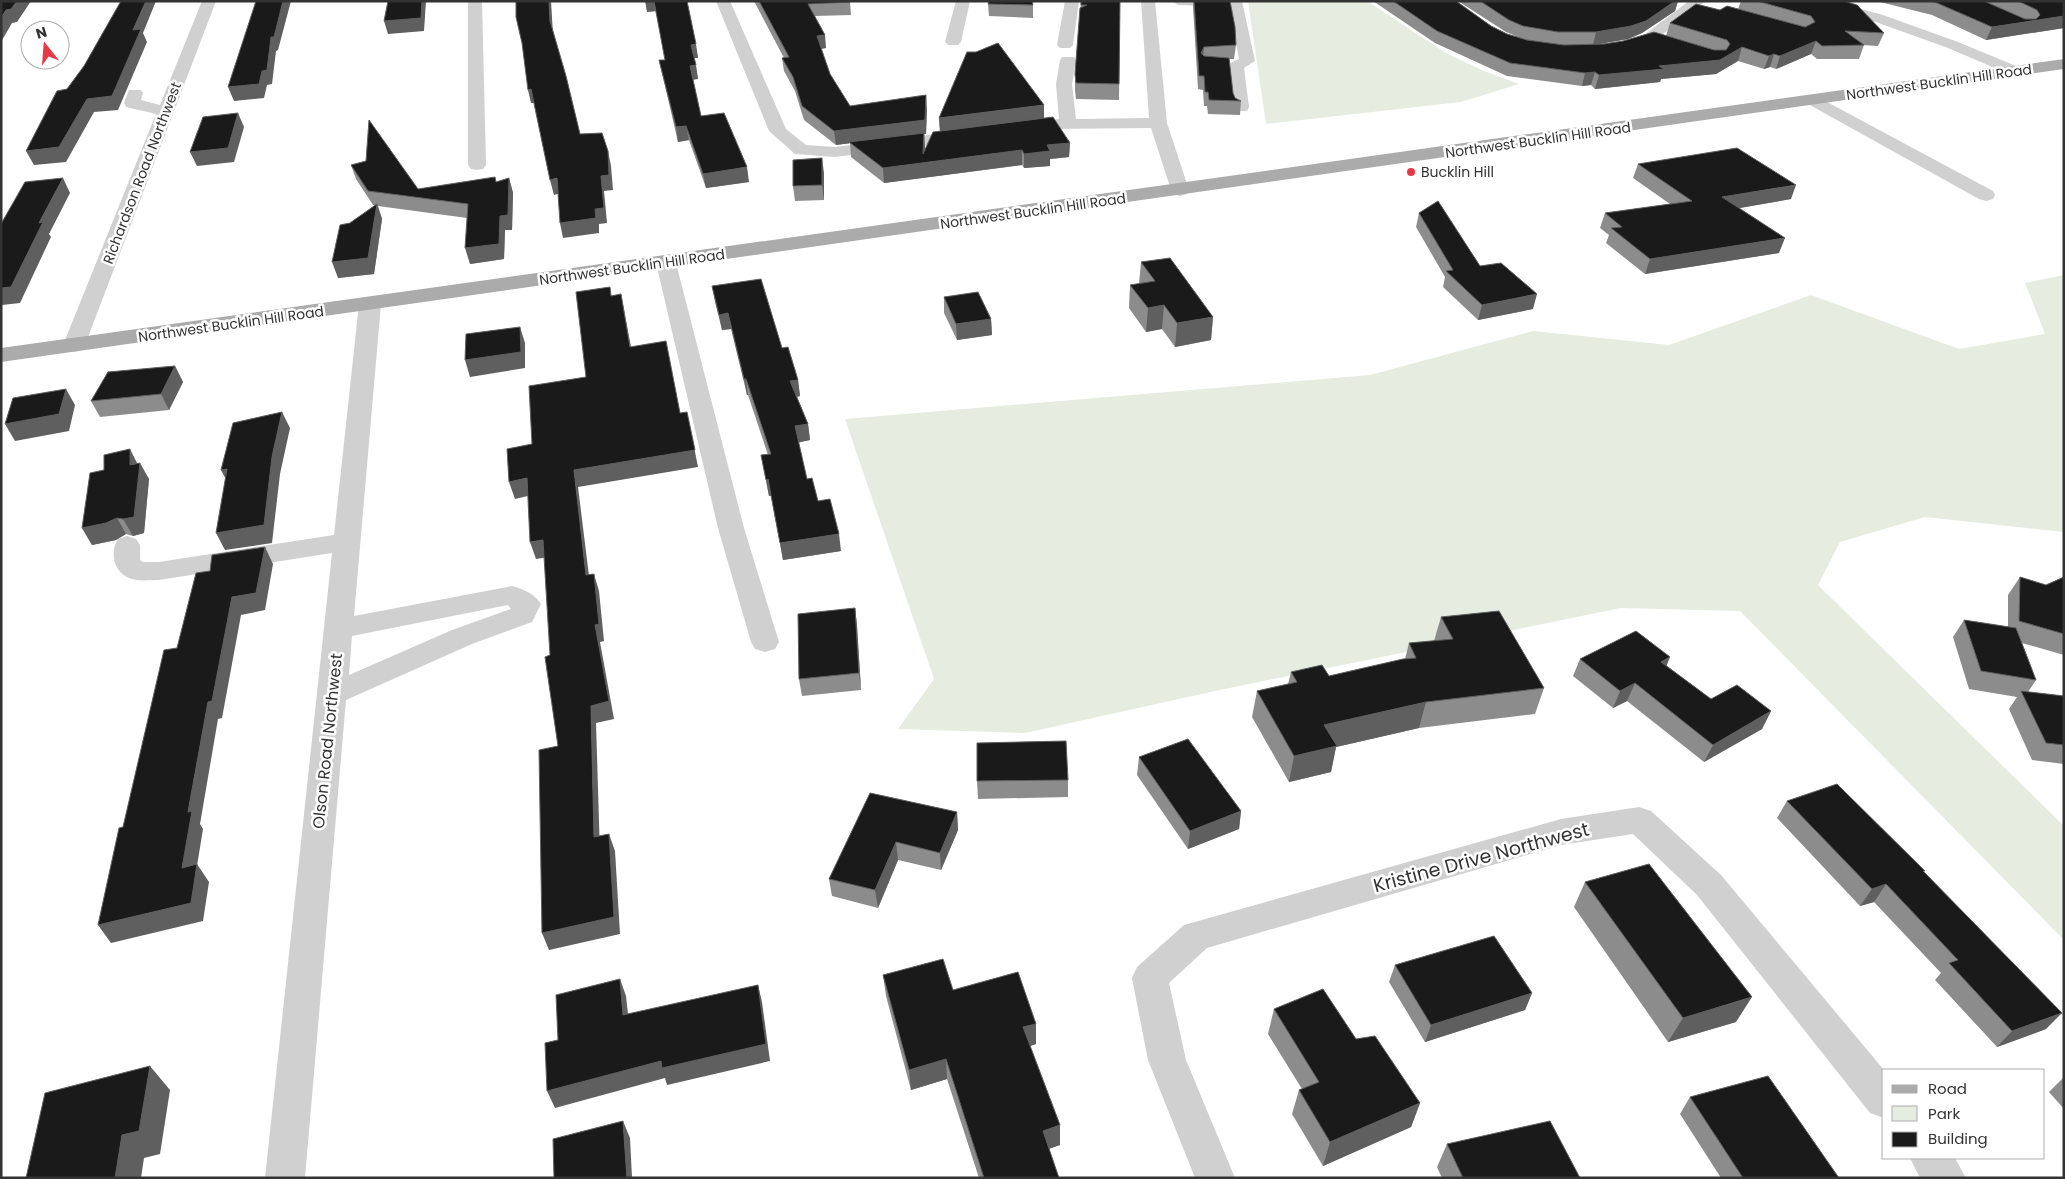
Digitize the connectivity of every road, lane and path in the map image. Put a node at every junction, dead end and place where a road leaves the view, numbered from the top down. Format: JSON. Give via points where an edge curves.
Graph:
{"nodes":[{"id":1,"x":209,"y":1,"type":"edge"},
{"id":2,"x":475,"y":1,"type":"edge"},
{"id":3,"x":728,"y":1,"type":"edge"},
{"id":4,"x":963,"y":1,"type":"edge"},
{"id":5,"x":1072,"y":1,"type":"edge"},
{"id":6,"x":1148,"y":1,"type":"edge"},
{"id":7,"x":1178,"y":1,"type":"edge"},
{"id":8,"x":1814,"y":1,"type":"edge"},
{"id":9,"x":723,"y":2,"type":"edge"},
{"id":10,"x":1235,"y":2,"type":"edge"},
{"id":11,"x":1692,"y":2,"type":"edge"},
{"id":12,"x":1715,"y":9,"type":"edge"},
{"id":13,"x":1649,"y":38,"type":"junction"},
{"id":14,"x":953,"y":42,"type":"dead end"},
{"id":15,"x":1670,"y":44,"type":"edge"},
{"id":16,"x":1609,"y":49,"type":"edge"},
{"id":17,"x":1218,"y":66,"type":"edge"},
{"id":18,"x":1236,"y":66,"type":"junction"},
{"id":19,"x":2062,"y":66,"type":"edge"},
{"id":20,"x":2015,"y":71,"type":"junction"},
{"id":21,"x":135,"y":93,"type":"dead end"},
{"id":22,"x":1814,"y":100,"type":"junction"},
{"id":23,"x":1241,"y":107,"type":"edge"},
{"id":24,"x":166,"y":110,"type":"junction"},
{"id":25,"x":1068,"y":123,"type":"junction"},
{"id":26,"x":1158,"y":123,"type":"junction"},
{"id":27,"x":1002,"y":130,"type":"edge"},
{"id":28,"x":982,"y":133,"type":"edge"},
{"id":29,"x":477,"y":165,"type":"dead end"},
{"id":30,"x":1180,"y":190,"type":"junction"},
{"id":31,"x":1986,"y":195,"type":"dead end"},
{"id":32,"x":666,"y":262,"type":"junction"},
{"id":33,"x":370,"y":304,"type":"junction"},
{"id":34,"x":74,"y":345,"type":"junction"},
{"id":35,"x":1,"y":356,"type":"edge"},
{"id":36,"x":346,"y":542,"type":"junction"},
{"id":37,"x":127,"y":545,"type":"dead end"},
{"id":38,"x":338,"y":629,"type":"junction"},
{"id":39,"x":765,"y":642,"type":"dead end"},
{"id":40,"x":332,"y":694,"type":"junction"},
{"id":41,"x":1882,"y":1098,"type":"edge"},
{"id":42,"x":1931,"y":1159,"type":"edge"},
{"id":43,"x":285,"y":1178,"type":"edge"},
{"id":44,"x":1215,"y":1178,"type":"edge"},
{"id":45,"x":1946,"y":1178,"type":"edge"}],
"edges":[{"from":1,"to":24,"type":"street","name":"Richardson Road Northwest"},
{"from":2,"to":29,"type":"street"},
{"from":3,"to":9,"type":"street"},
{"from":4,"to":14,"type":"street"},
{"from":5,"to":25,"type":"street","via":[[1064,84]]},
{"from":6,"to":26,"type":"street"},
{"from":7,"to":10,"type":"street"},
{"from":8,"to":20,"type":"street","via":[[1878,18]]},
{"from":9,"to":28,"type":"street","via":[[778,131],[801,150],[835,152]]},
{"from":10,"to":18,"type":"street","via":[[1247,61]]},
{"from":11,"to":12,"type":"street"},
{"from":11,"to":13,"type":"street"},
{"from":13,"to":15,"type":"street"},
{"from":13,"to":16,"type":"street"},
{"from":17,"to":18,"type":"street"},
{"from":18,"to":23,"type":"street"},
{"from":19,"to":20,"type":"main road","name":"Northwest Bucklin Hill Road"},
{"from":20,"to":22,"type":"main road","name":"Northwest Bucklin Hill Road"},
{"from":21,"to":24,"type":"street","via":[[132,103]]},
{"from":22,"to":30,"type":"main road","name":"Northwest Bucklin Hill Road"},
{"from":22,"to":31,"type":"street"},
{"from":24,"to":34,"type":"street","name":"Richardson Road Northwest"},
{"from":25,"to":26,"type":"street"},
{"from":25,"to":27,"type":"street"},
{"from":26,"to":30,"type":"street"},
{"from":30,"to":32,"type":"main road","name":"Northwest Bucklin Hill Road"},
{"from":32,"to":33,"type":"main road","name":"Northwest Bucklin Hill Road"},
{"from":32,"to":39,"type":"street","via":[[731,528]]},
{"from":33,"to":34,"type":"main road","name":"Northwest Bucklin Hill Road"},
{"from":33,"to":36,"type":"street","name":"Olson Road Northwest"},
{"from":34,"to":35,"type":"main road","name":"Northwest Bucklin Hill Road"},
{"from":36,"to":37,"type":"street","via":[[160,572],[136,571],[128,562]]},
{"from":36,"to":38,"type":"street","name":"Olson Road Northwest"},
{"from":38,"to":40,"type":"street","name":"Olson Road Northwest"},
{"from":38,"to":40,"type":"street","via":[[512,595],[527,604],[522,615],[462,637]]},
{"from":40,"to":43,"type":"street","name":"Olson Road Northwest"},
{"from":41,"to":44,"type":"street","name":"Kristine Drive Northwest","via":[[1709,884],[1639,820],[1561,832],[1196,936],[1150,978],[1167,1060]]},
{"from":42,"to":45,"type":"street"}]}
